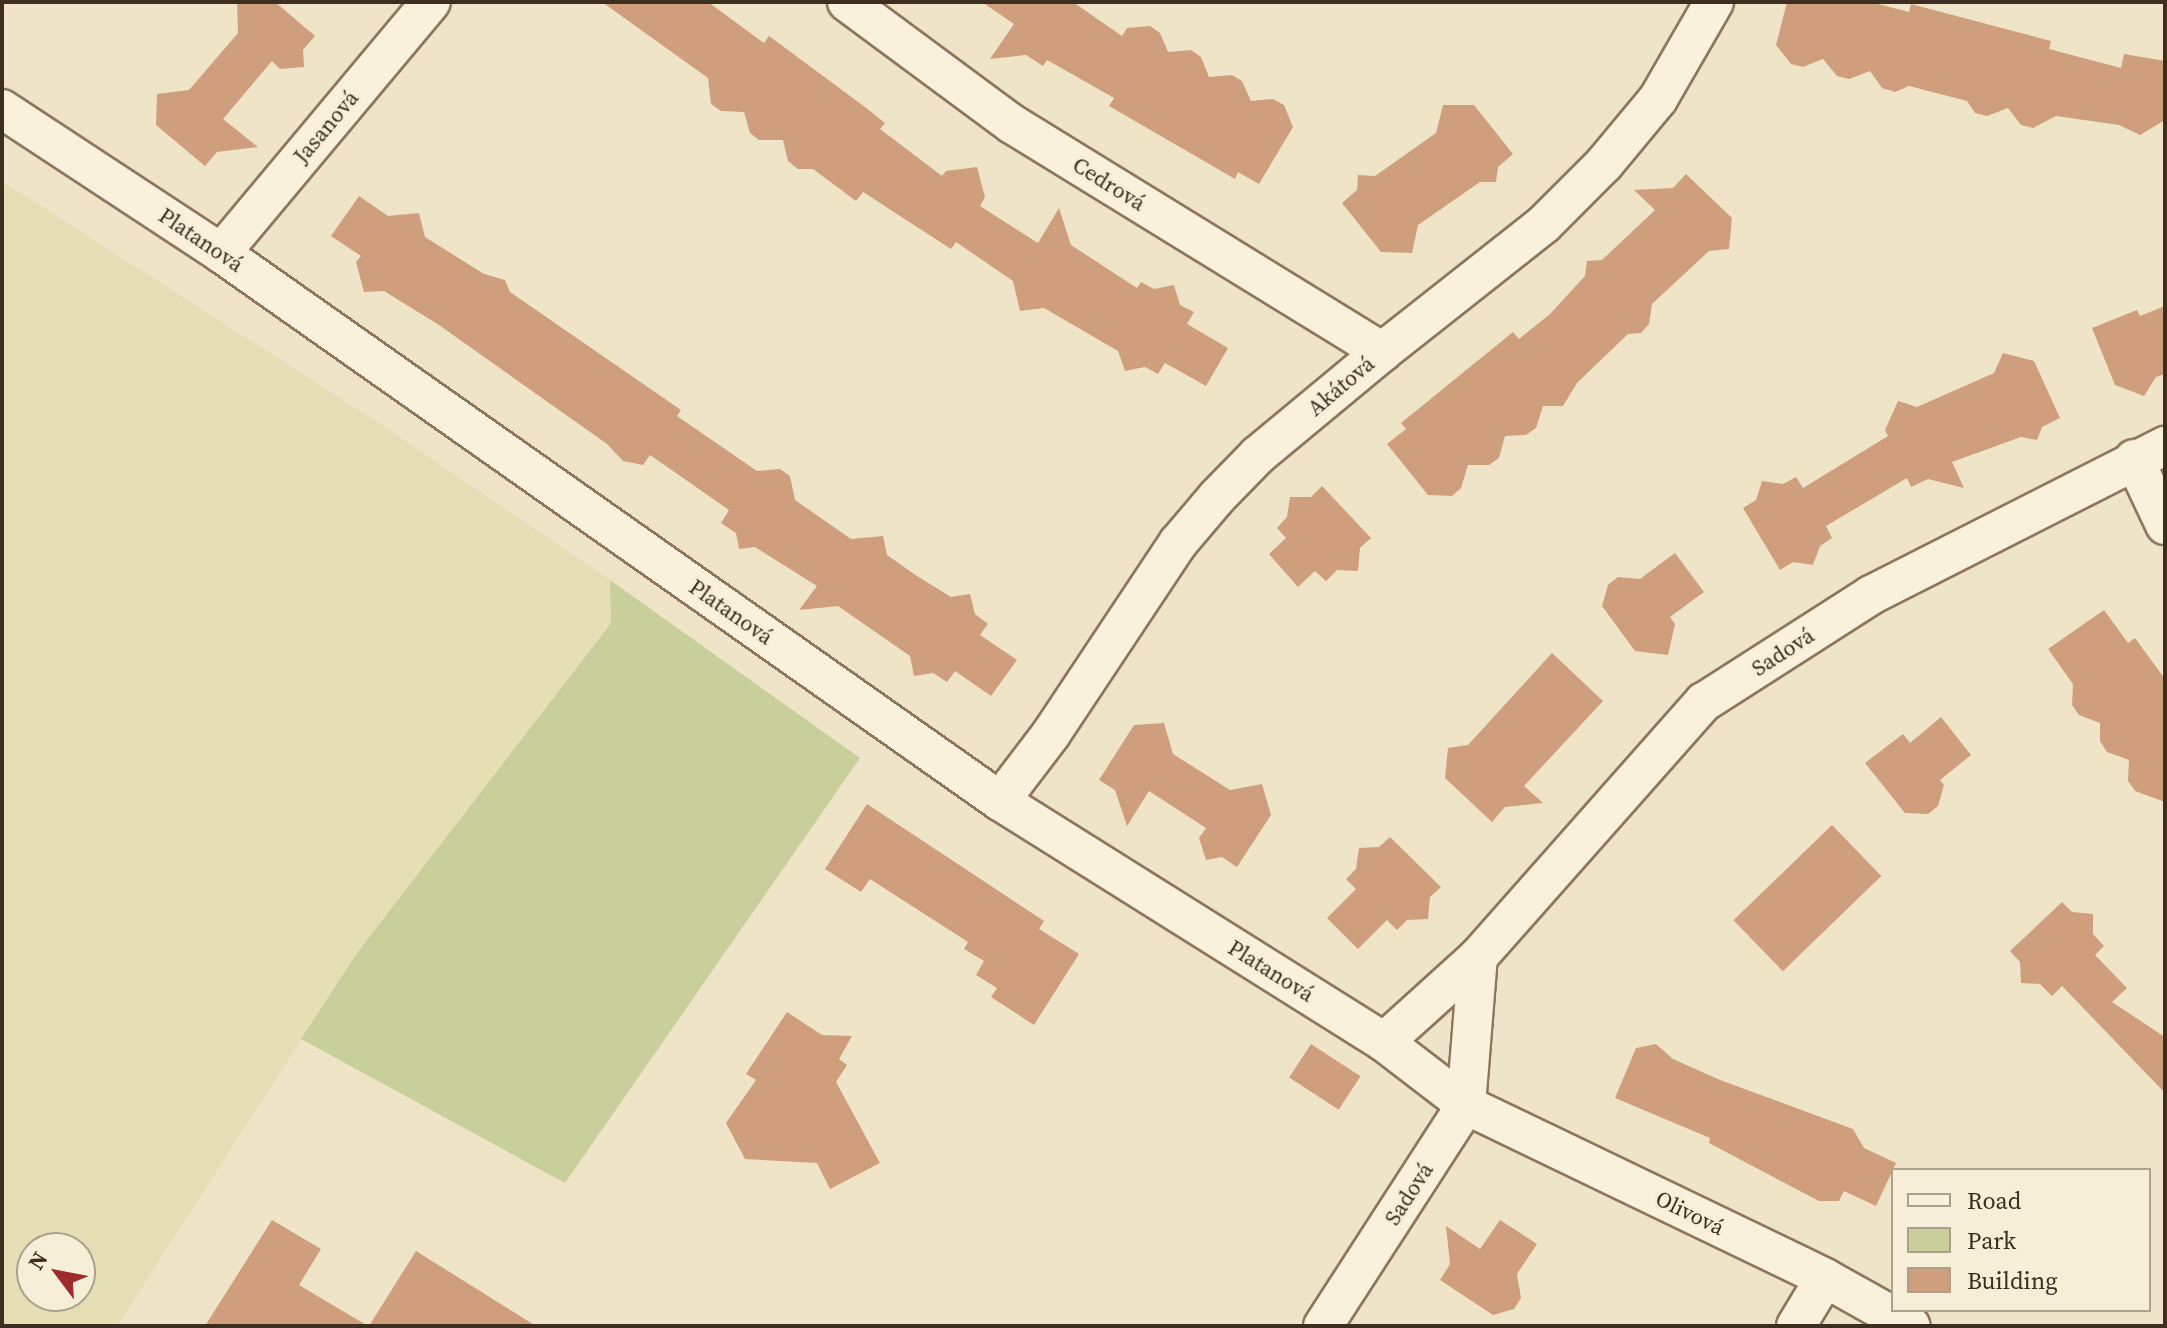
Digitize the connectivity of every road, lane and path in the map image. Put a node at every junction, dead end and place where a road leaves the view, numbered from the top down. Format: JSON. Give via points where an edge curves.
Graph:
{"nodes":[{"id":1,"x":431,"y":2,"type":"edge"},
{"id":2,"x":847,"y":2,"type":"edge"},
{"id":3,"x":1714,"y":2,"type":"edge"},
{"id":4,"x":2,"y":109,"type":"edge"},
{"id":5,"x":221,"y":253,"type":"junction"},
{"id":6,"x":1382,"y":352,"type":"junction"},
{"id":7,"x":2149,"y":453,"type":"edge"},
{"id":8,"x":2165,"y":525,"type":"edge"},
{"id":9,"x":1000,"y":801,"type":"junction"},
{"id":10,"x":1478,"y":957,"type":"junction"},
{"id":11,"x":1384,"y":1042,"type":"junction"},
{"id":12,"x":1466,"y":1105,"type":"junction"},
{"id":13,"x":1825,"y":1278,"type":"junction"},
{"id":14,"x":1323,"y":1326,"type":"edge"},
{"id":15,"x":1796,"y":1326,"type":"edge"},
{"id":16,"x":1911,"y":1326,"type":"edge"}],
"edges":[{"from":1,"to":5,"type":"street","name":"Jasanová"},
{"from":2,"to":6,"type":"street","name":"Cedrová","via":[[1012,124]]},
{"from":3,"to":6,"type":"street","name":"Akátová","via":[[1658,99],[1604,164],[1544,224]]},
{"from":4,"to":5,"type":"street","name":"Platanová"},
{"from":5,"to":9,"type":"street","name":"Platanová"},
{"from":6,"to":9,"type":"street","name":"Akátová","via":[[1258,455],[1217,497],[1178,543]]},
{"from":7,"to":8,"type":"street"},
{"from":7,"to":10,"type":"street","name":"Sadová","via":[[1871,595],[1704,702]]},
{"from":9,"to":11,"type":"street","name":"Platanová"},
{"from":10,"to":11,"type":"street","name":"Sadová"},
{"from":10,"to":12,"type":"street","name":"Sadová"},
{"from":11,"to":12,"type":"street","name":"Platanová"},
{"from":12,"to":13,"type":"street","name":"Olivová"},
{"from":12,"to":14,"type":"street","name":"Sadová"},
{"from":13,"to":15,"type":"street"},
{"from":13,"to":16,"type":"street","name":"Olivová"}]}
